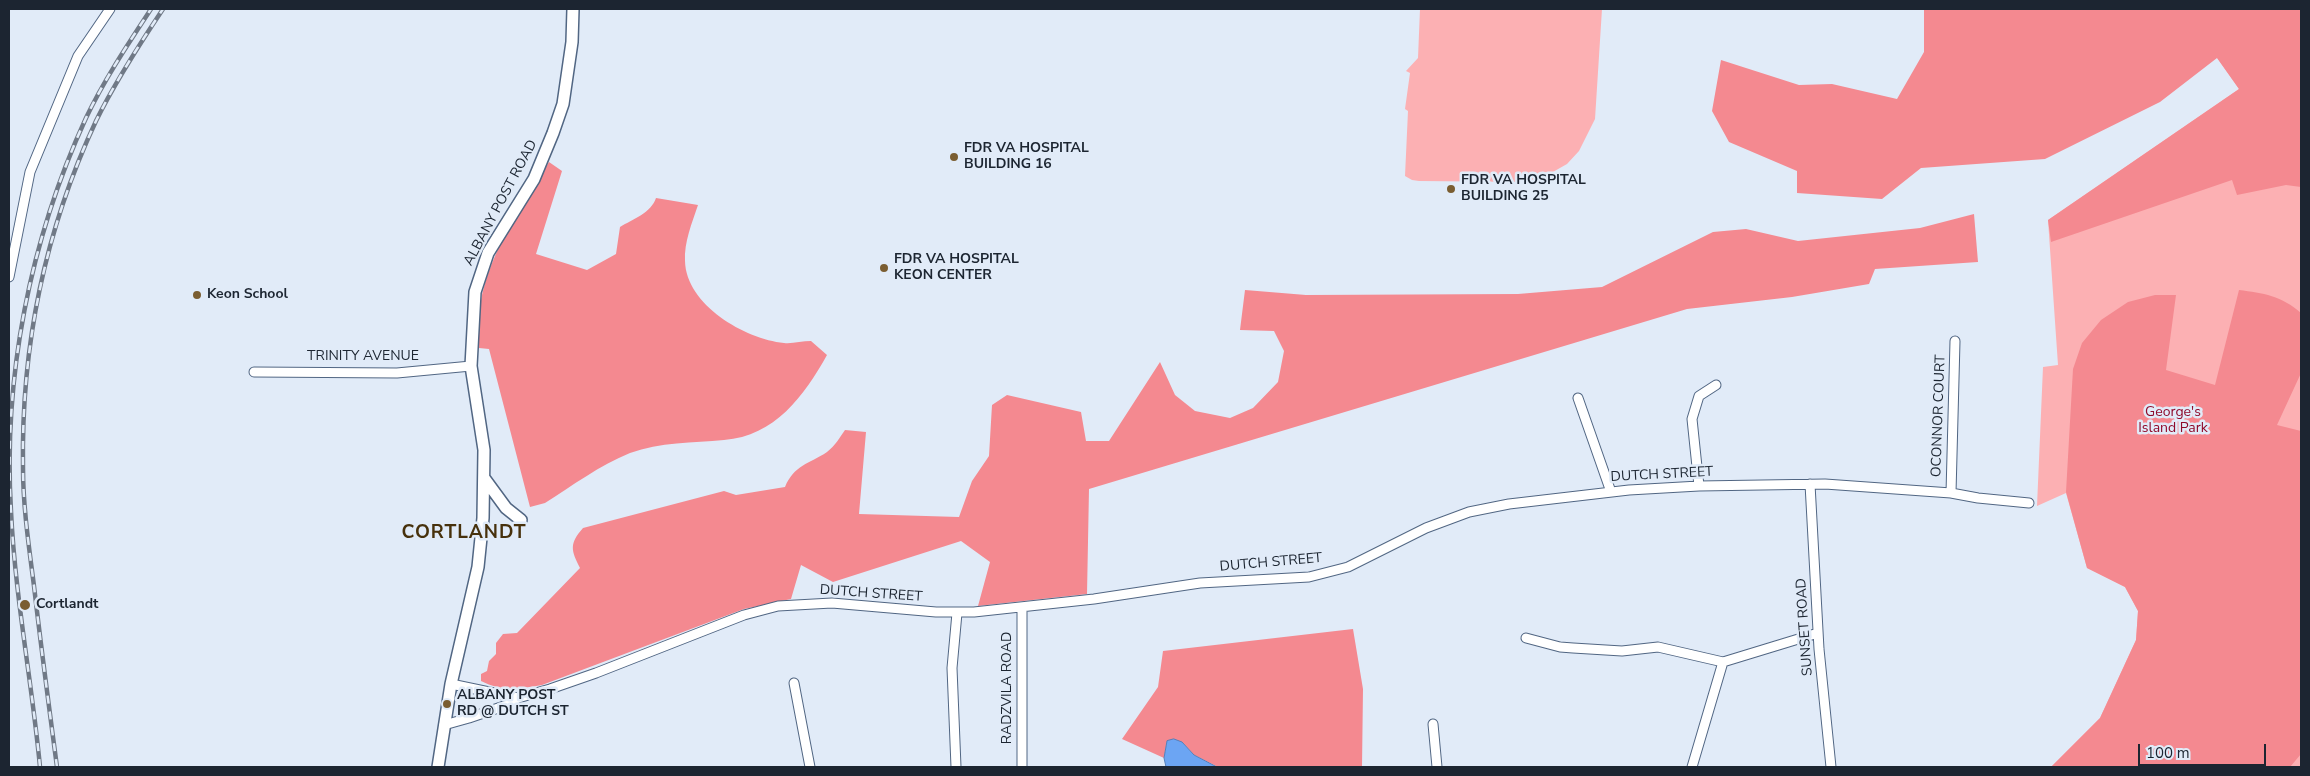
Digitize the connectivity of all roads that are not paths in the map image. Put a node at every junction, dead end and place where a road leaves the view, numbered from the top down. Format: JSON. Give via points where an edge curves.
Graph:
{"nodes":[{"id":1,"x":110,"y":9,"type":"edge"},
{"id":2,"x":573,"y":9,"type":"edge"},
{"id":3,"x":9,"y":277,"type":"edge"},
{"id":4,"x":1955,"y":341,"type":"dead end"},
{"id":5,"x":471,"y":366,"type":"junction"},
{"id":6,"x":254,"y":372,"type":"dead end"},
{"id":7,"x":1716,"y":385,"type":"dead end"},
{"id":8,"x":1578,"y":398,"type":"dead end"},
{"id":9,"x":484,"y":478,"type":"junction"},
{"id":10,"x":1810,"y":484,"type":"junction"},
{"id":11,"x":1699,"y":486,"type":"junction"},
{"id":12,"x":1611,"y":492,"type":"junction"},
{"id":13,"x":1951,"y":493,"type":"junction"},
{"id":14,"x":2029,"y":503,"type":"dead end"},
{"id":15,"x":521,"y":520,"type":"dead end"},
{"id":16,"x":1022,"y":608,"type":"junction"},
{"id":17,"x":957,"y":612,"type":"junction"},
{"id":18,"x":1818,"y":633,"type":"junction"},
{"id":19,"x":1526,"y":638,"type":"dead end"},
{"id":20,"x":1723,"y":662,"type":"junction"},
{"id":21,"x":794,"y":683,"type":"dead end"},
{"id":22,"x":450,"y":684,"type":"junction"},
{"id":23,"x":518,"y":698,"type":"junction"},
{"id":24,"x":1433,"y":724,"type":"dead end"},
{"id":25,"x":444,"y":725,"type":"junction"},
{"id":26,"x":438,"y":767,"type":"edge"},
{"id":27,"x":810,"y":767,"type":"edge"},
{"id":28,"x":956,"y":767,"type":"edge"},
{"id":29,"x":1022,"y":767,"type":"edge"},
{"id":30,"x":1437,"y":767,"type":"edge"},
{"id":31,"x":1692,"y":767,"type":"edge"},
{"id":32,"x":1831,"y":767,"type":"edge"}],
"edges":[{"from":1,"to":3,"type":"street","via":[[78,56],[30,172]]},
{"from":2,"to":5,"type":"main road","name":"ALBANY POST ROAD","via":[[563,104],[553,134],[534,179],[488,253],[478,278],[473,308]]},
{"from":4,"to":13,"type":"street","name":"OCONNOR COURT"},
{"from":5,"to":6,"type":"street","name":"TRINITY AVENUE","via":[[397,373]]},
{"from":5,"to":9,"type":"main road","name":"ALBANY POST ROAD","via":[[484,450]]},
{"from":7,"to":11,"type":"street","via":[[1699,396],[1692,420]]},
{"from":8,"to":12,"type":"street"},
{"from":9,"to":15,"type":"main road","via":[[506,508]]},
{"from":9,"to":22,"type":"main road","name":"ALBANY POST ROAD","via":[[478,567]]},
{"from":10,"to":11,"type":"street","name":"DUTCH STREET"},
{"from":10,"to":13,"type":"street","name":"DUTCH STREET"},
{"from":10,"to":18,"type":"street","name":"SUNSET ROAD"},
{"from":11,"to":12,"type":"street","name":"DUTCH STREET"},
{"from":12,"to":16,"type":"street","name":"DUTCH STREET","via":[[1469,512],[1426,528],[1358,563],[1326,574],[1200,583]]},
{"from":13,"to":14,"type":"street","name":"DUTCH STREET"},
{"from":16,"to":17,"type":"street","name":"DUTCH STREET"},
{"from":16,"to":29,"type":"street","name":"RADZVILA ROAD"},
{"from":17,"to":23,"type":"street","name":"DUTCH STREET","via":[[832,603],[778,606],[744,615],[587,676]]},
{"from":17,"to":28,"type":"street","via":[[952,668]]},
{"from":18,"to":20,"type":"street"},
{"from":18,"to":32,"type":"street","name":"SUNSET ROAD"},
{"from":19,"to":20,"type":"street","via":[[1573,648],[1622,651],[1658,647]]},
{"from":20,"to":31,"type":"street"},
{"from":21,"to":27,"type":"street"},
{"from":22,"to":23,"type":"street"},
{"from":22,"to":25,"type":"main road","name":"ALBANY POST ROAD"},
{"from":23,"to":25,"type":"street","name":"DUTCH STREET","via":[[507,705]]},
{"from":24,"to":30,"type":"street"},
{"from":25,"to":26,"type":"main road","name":"ALBANY POST ROAD"}]}
